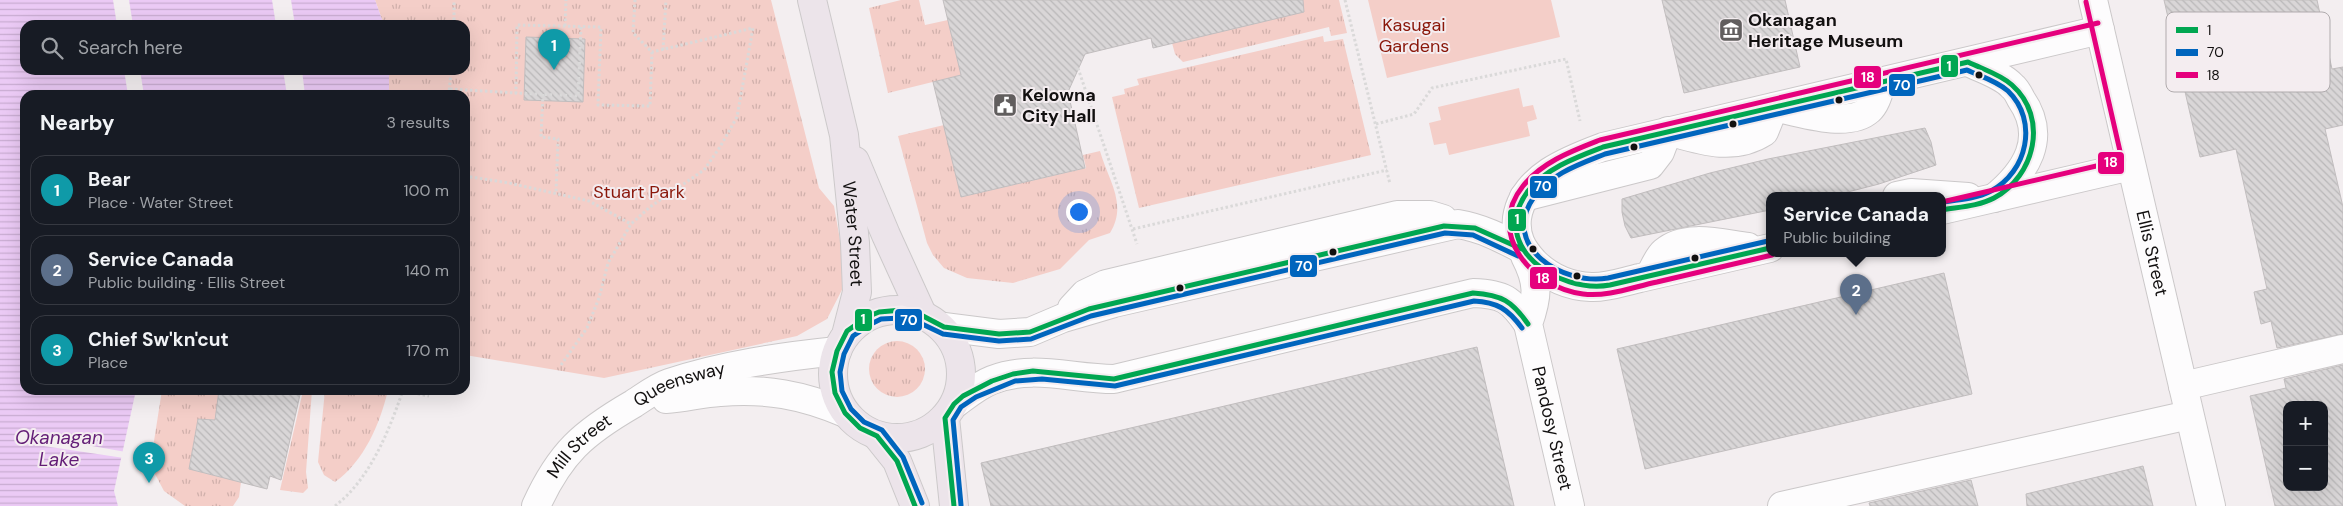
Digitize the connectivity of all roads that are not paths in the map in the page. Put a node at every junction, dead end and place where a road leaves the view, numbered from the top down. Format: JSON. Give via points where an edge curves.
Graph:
{"nodes":[{"id":1,"x":812,"y":0,"type":"edge"},
{"id":2,"x":2093,"y":0,"type":"edge"},
{"id":3,"x":2100,"y":30,"type":"junction"},
{"id":4,"x":1968,"y":62,"type":"junction"},
{"id":5,"x":844,"y":135,"type":"junction"},
{"id":6,"x":2131,"y":166,"type":"junction"},
{"id":7,"x":1946,"y":196,"type":"edge"},
{"id":8,"x":1994,"y":198,"type":"junction"},
{"id":9,"x":1946,"y":209,"type":"edge"},
{"id":10,"x":1766,"y":246,"type":"edge"},
{"id":11,"x":1522,"y":249,"type":"junction"},
{"id":12,"x":1594,"y":288,"type":"junction"},
{"id":13,"x":934,"y":322,"type":"junction"},
{"id":14,"x":1531,"y":337,"type":"junction"},
{"id":15,"x":842,"y":341,"type":"junction"},
{"id":16,"x":2343,"y":349,"type":"edge"},
{"id":17,"x":2183,"y":386,"type":"junction"},
{"id":18,"x":639,"y":400,"type":"junction"},
{"id":19,"x":950,"y":410,"type":"junction"},
{"id":20,"x":844,"y":413,"type":"junction"},
{"id":21,"x":2189,"y":415,"type":"junction"},
{"id":22,"x":877,"y":436,"type":"junction"},
{"id":23,"x":536,"y":506,"type":"edge"},
{"id":24,"x":915,"y":506,"type":"edge"},
{"id":25,"x":954,"y":506,"type":"edge"},
{"id":26,"x":1570,"y":506,"type":"edge"},
{"id":27,"x":1782,"y":506,"type":"edge"},
{"id":28,"x":2211,"y":506,"type":"edge"}],
"edges":[{"from":1,"to":5,"type":"main road","name":"Water Street"},
{"from":2,"to":3,"type":"street","name":"Ellis Street"},
{"from":3,"to":4,"type":"street"},
{"from":3,"to":6,"type":"street","name":"Ellis Street"},
{"from":4,"to":8,"type":"street","via":[[2012,85],[2033,121],[2034,144],[2026,164],[2013,183]]},
{"from":4,"to":11,"type":"street","via":[[1602,147],[1573,158],[1547,173],[1524,197],[1516,228]]},
{"from":5,"to":13,"type":"main road","name":"Water Street","via":[[886,235]]},
{"from":5,"to":15,"type":"main road","name":"Water Street","via":[[857,292]]},
{"from":6,"to":8,"type":"street"},
{"from":6,"to":17,"type":"street","name":"Ellis Street"},
{"from":7,"to":8,"type":"street"},
{"from":8,"to":9,"type":"street"},
{"from":10,"to":12,"type":"street"},
{"from":11,"to":12,"type":"street","via":[[1545,273],[1564,283]]},
{"from":11,"to":13,"type":"street","via":[[1493,233],[1458,224],[1114,303],[1062,318],[1030,332],[999,334]]},
{"from":11,"to":14,"type":"street","via":[[1534,273],[1537,288]]},
{"from":12,"to":14,"type":"street","via":[[1550,300],[1537,309]]},
{"from":13,"to":15,"type":"main road","via":[[902,310],[879,312],[867,317]]},
{"from":13,"to":19,"type":"main road","via":[[957,350],[962,376]]},
{"from":14,"to":19,"type":"street","via":[[1519,311],[1508,301],[1494,294],[1473,293],[1114,379],[1034,371],[1010,374],[990,381]]},
{"from":14,"to":26,"type":"street","name":"Pandosy Street"},
{"from":15,"to":18,"type":"street","name":"Queensway","via":[[668,384]]},
{"from":15,"to":20,"type":"main road","via":[[832,372],[835,393]]},
{"from":16,"to":17,"type":"street"},
{"from":17,"to":21,"type":"street","name":"Ellis Street"},
{"from":18,"to":20,"type":"street","name":"Queensway","via":[[720,392],[770,392],[801,396]]},
{"from":18,"to":23,"type":"street","name":"Mill Street","via":[[604,420],[577,442],[549,476]]},
{"from":19,"to":22,"type":"main road","via":[[930,430],[894,440]]},
{"from":19,"to":25,"type":"main road"},
{"from":20,"to":22,"type":"main road","via":[[860,428]]},
{"from":21,"to":27,"type":"street"},
{"from":21,"to":28,"type":"street","name":"Ellis Street"},
{"from":22,"to":24,"type":"main road","via":[[897,461]]}]}
